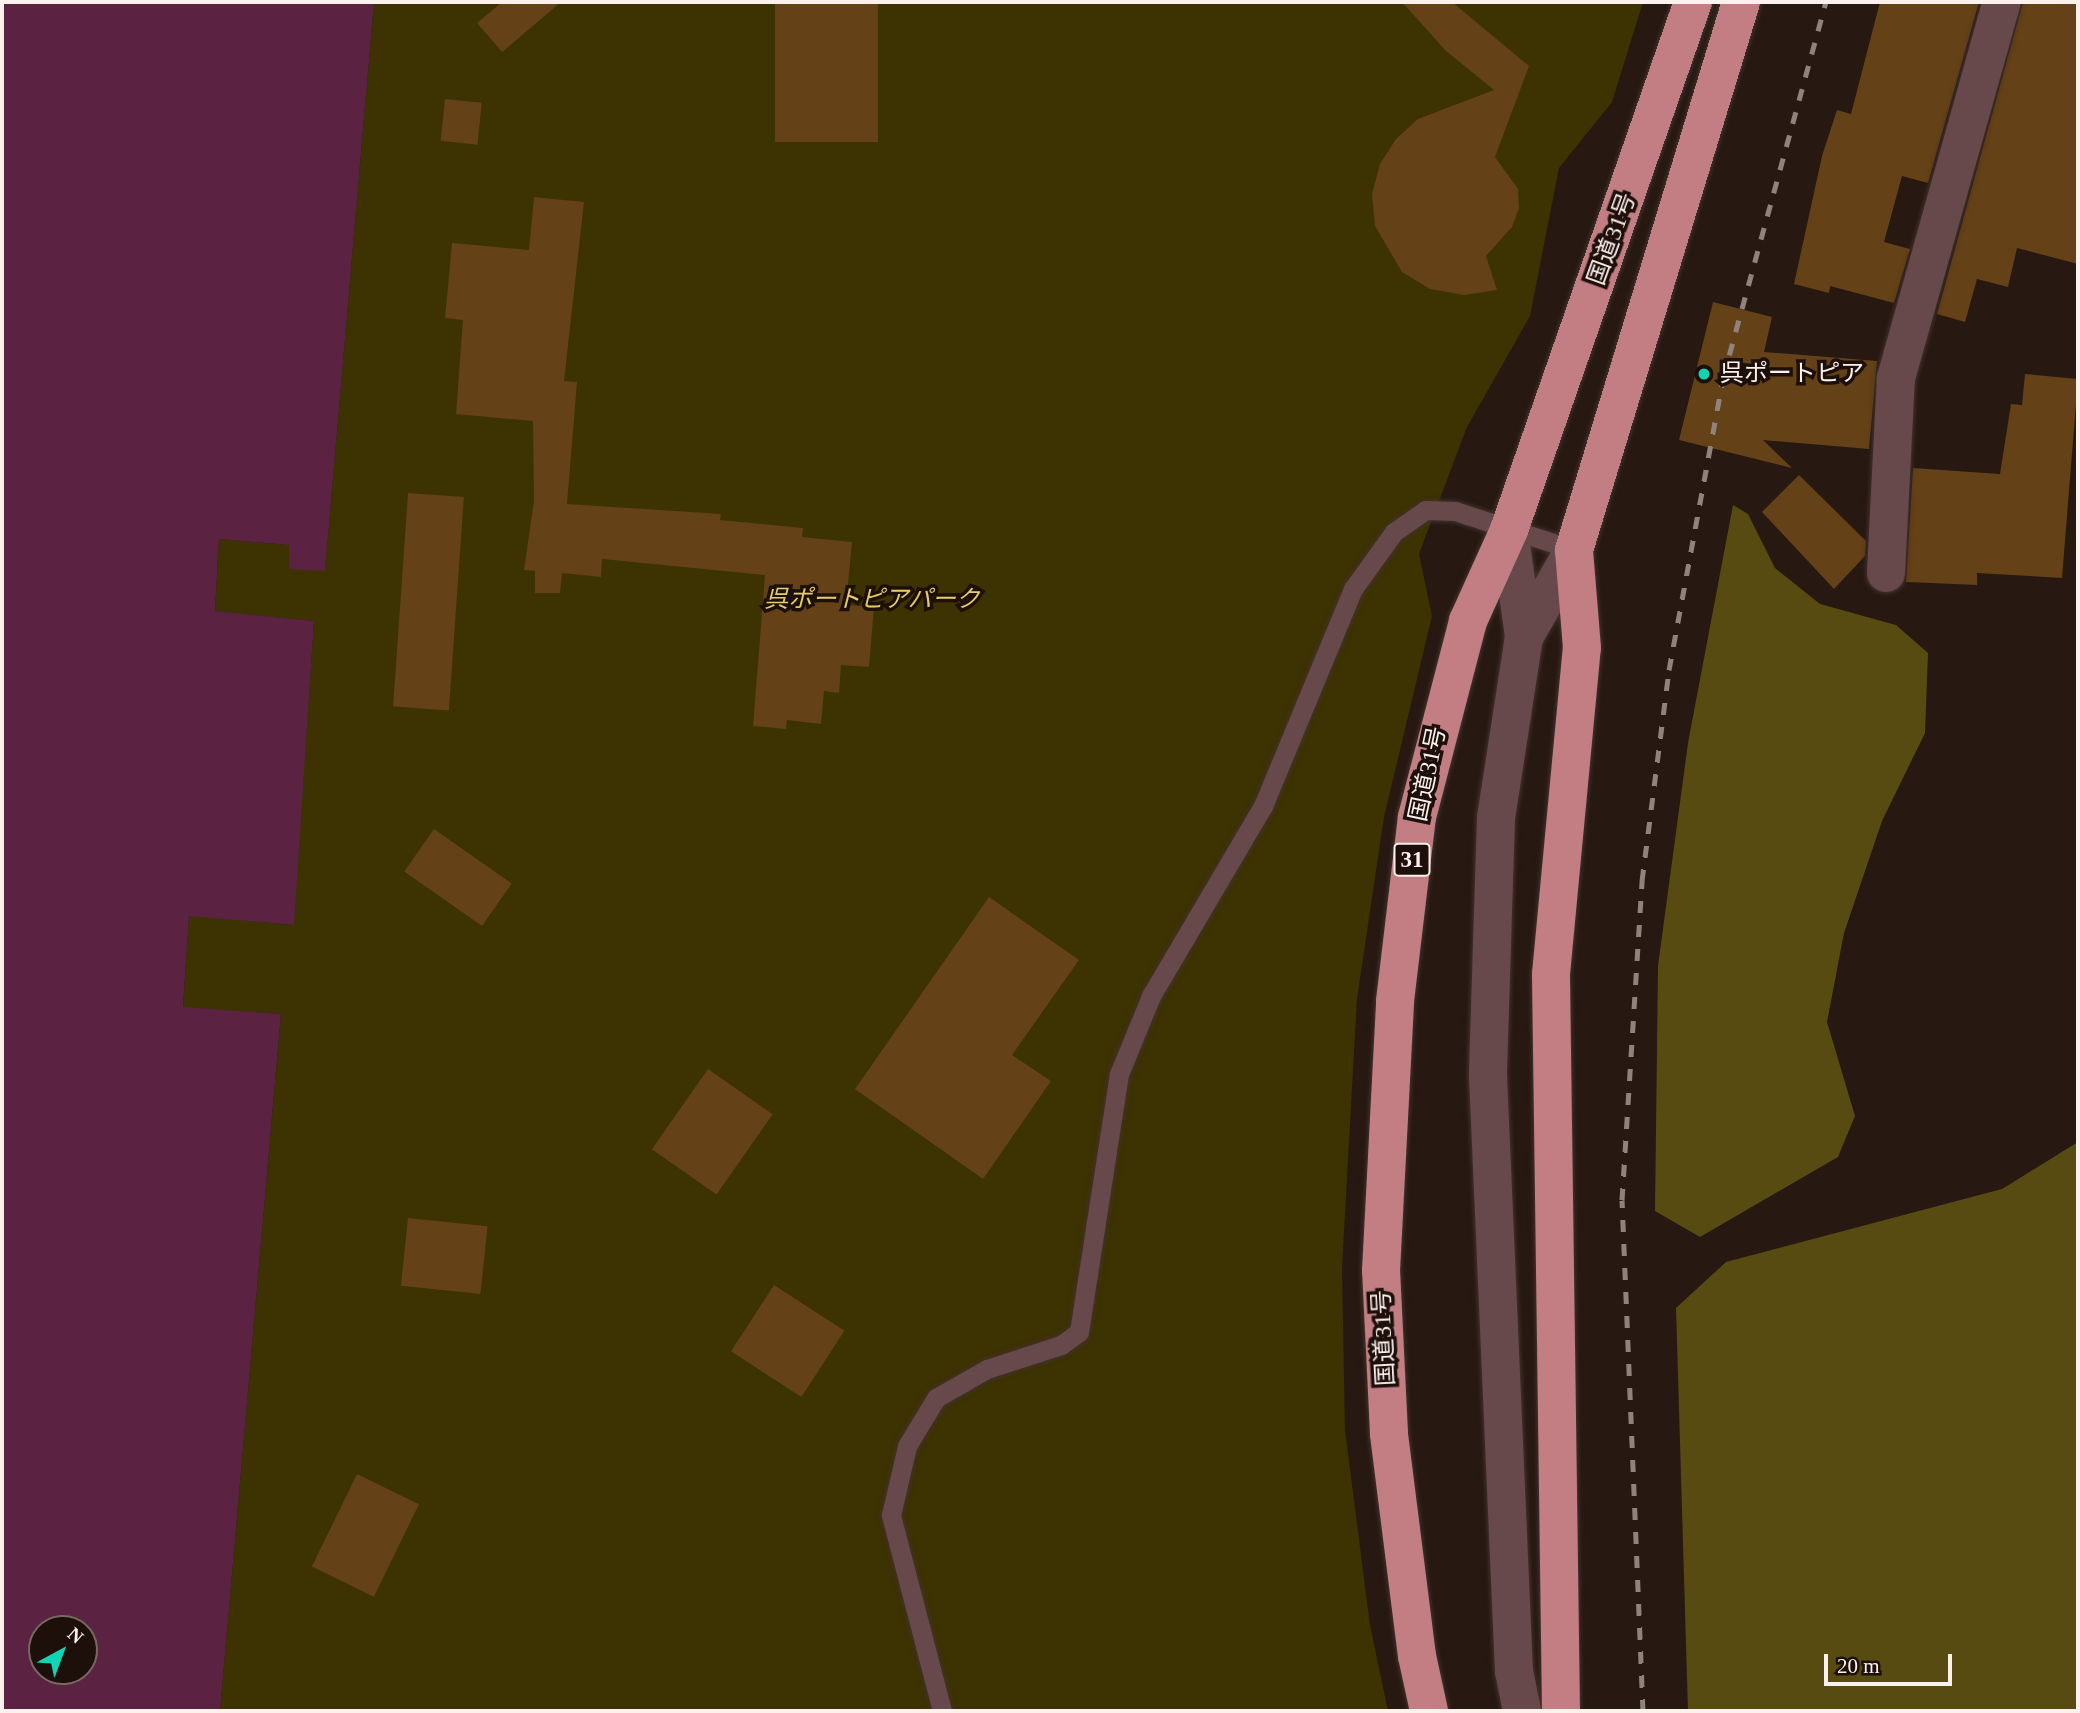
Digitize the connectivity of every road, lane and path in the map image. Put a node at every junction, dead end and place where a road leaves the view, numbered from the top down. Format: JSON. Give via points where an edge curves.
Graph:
{"nodes":[{"id":1,"x":1693,"y":2,"type":"edge"},
{"id":2,"x":1741,"y":2,"type":"edge"},
{"id":3,"x":2002,"y":2,"type":"edge"},
{"id":4,"x":1509,"y":530,"type":"junction"},
{"id":5,"x":1574,"y":550,"type":"junction"},
{"id":6,"x":1886,"y":573,"type":"dead end"},
{"id":7,"x":1524,"y":636,"type":"junction"},
{"id":8,"x":942,"y":1711,"type":"edge"},
{"id":9,"x":1429,"y":1711,"type":"edge"},
{"id":10,"x":1522,"y":1711,"type":"edge"},
{"id":11,"x":1561,"y":1711,"type":"edge"}],
"edges":[{"from":1,"to":4,"type":"highway","name":"国道31号","number":"31"},
{"from":2,"to":5,"type":"highway","name":"国道31号"},
{"from":3,"to":6,"type":"street","via":[[1896,378]]},
{"from":4,"to":5,"type":"lane"},
{"from":4,"to":7,"type":"street"},
{"from":4,"to":8,"type":"lane","via":[[1455,511],[1426,510],[1394,532],[1353,589],[1263,806],[1151,996],[1119,1074],[1079,1332],[1061,1345],[987,1369],[936,1398],[907,1446],[891,1516]]},
{"from":4,"to":9,"type":"highway","name":"国道31号","number":"31","via":[[1468,621],[1445,697],[1417,817],[1395,1001],[1381,1271],[1389,1433],[1417,1657]]},
{"from":5,"to":7,"type":"street"},
{"from":5,"to":11,"type":"highway","name":"国道31号","via":[[1582,648],[1551,974]]},
{"from":7,"to":10,"type":"street","via":[[1496,817],[1488,1076],[1514,1671]]}]}
